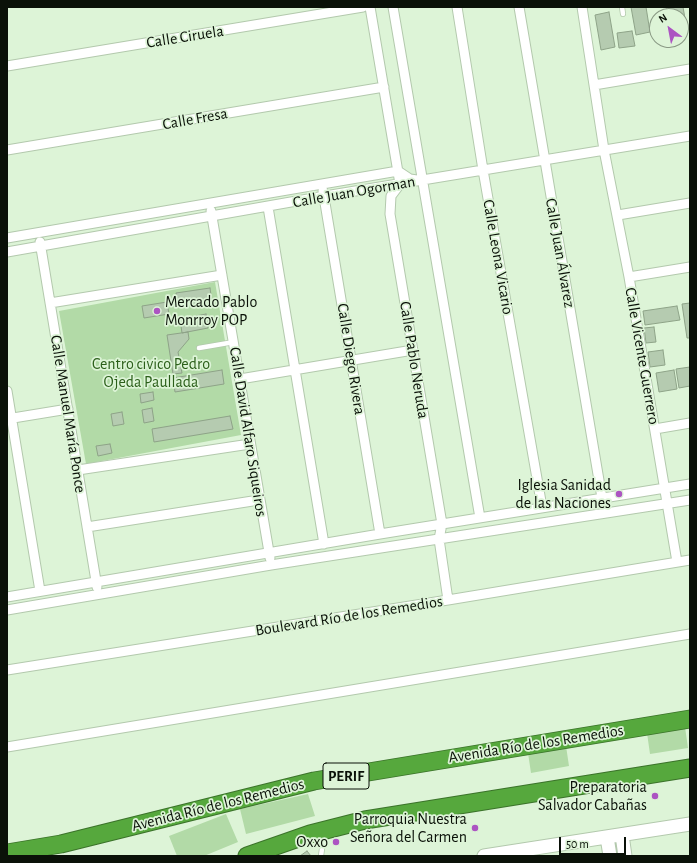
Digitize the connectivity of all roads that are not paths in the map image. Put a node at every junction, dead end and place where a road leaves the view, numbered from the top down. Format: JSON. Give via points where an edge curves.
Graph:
{"nodes":[{"id":1,"x":362,"y":7,"type":"edge"},
{"id":2,"x":370,"y":7,"type":"edge"},
{"id":3,"x":393,"y":7,"type":"edge"},
{"id":4,"x":457,"y":7,"type":"edge"},
{"id":5,"x":519,"y":7,"type":"edge"},
{"id":6,"x":582,"y":7,"type":"edge"},
{"id":7,"x":622,"y":7,"type":"edge"},
{"id":8,"x":623,"y":14,"type":"dead end"},
{"id":9,"x":7,"y":66,"type":"edge"},
{"id":10,"x":690,"y":69,"type":"edge"},
{"id":11,"x":594,"y":86,"type":"junction"},
{"id":12,"x":384,"y":87,"type":"junction"},
{"id":13,"x":690,"y":136,"type":"edge"},
{"id":14,"x":7,"y":150,"type":"edge"},
{"id":15,"x":604,"y":150,"type":"junction"},
{"id":16,"x":544,"y":159,"type":"junction"},
{"id":17,"x":483,"y":170,"type":"junction"},
{"id":18,"x":398,"y":171,"type":"junction"},
{"id":19,"x":423,"y":180,"type":"junction"},
{"id":20,"x":322,"y":183,"type":"junction"},
{"id":21,"x":400,"y":184,"type":"junction"},
{"id":22,"x":325,"y":196,"type":"junction"},
{"id":23,"x":690,"y":203,"type":"edge"},
{"id":24,"x":209,"y":204,"type":"junction"},
{"id":25,"x":268,"y":207,"type":"junction"},
{"id":26,"x":618,"y":215,"type":"junction"},
{"id":27,"x":212,"y":218,"type":"junction"},
{"id":28,"x":39,"y":233,"type":"junction"},
{"id":29,"x":7,"y":238,"type":"edge"},
{"id":30,"x":41,"y":247,"type":"junction"},
{"id":31,"x":7,"y":252,"type":"edge"},
{"id":32,"x":690,"y":266,"type":"edge"},
{"id":33,"x":222,"y":275,"type":"junction"},
{"id":34,"x":629,"y":277,"type":"junction"},
{"id":35,"x":50,"y":304,"type":"junction"},
{"id":36,"x":234,"y":342,"type":"junction"},
{"id":37,"x":199,"y":348,"type":"dead end"},
{"id":38,"x":413,"y":350,"type":"junction"},
{"id":39,"x":350,"y":362,"type":"junction"},
{"id":40,"x":295,"y":371,"type":"junction"},
{"id":41,"x":240,"y":379,"type":"junction"},
{"id":42,"x":7,"y":391,"type":"edge"},
{"id":43,"x":68,"y":409,"type":"junction"},
{"id":44,"x":9,"y":419,"type":"edge"},
{"id":45,"x":690,"y":423,"type":"edge"},
{"id":46,"x":655,"y":429,"type":"junction"},
{"id":47,"x":250,"y":444,"type":"junction"},
{"id":48,"x":78,"y":470,"type":"junction"},
{"id":49,"x":690,"y":484,"type":"edge"},
{"id":50,"x":665,"y":488,"type":"junction"},
{"id":51,"x":602,"y":498,"type":"junction"},
{"id":52,"x":258,"y":500,"type":"junction"},
{"id":53,"x":690,"y":500,"type":"edge"},
{"id":54,"x":668,"y":504,"type":"junction"},
{"id":55,"x":542,"y":508,"type":"junction"},
{"id":56,"x":480,"y":518,"type":"junction"},
{"id":57,"x":442,"y":524,"type":"junction"},
{"id":58,"x":87,"y":527,"type":"junction"},
{"id":59,"x":380,"y":534,"type":"junction"},
{"id":60,"x":439,"y":539,"type":"junction"},
{"id":61,"x":324,"y":544,"type":"junction"},
{"id":62,"x":269,"y":553,"type":"junction"},
{"id":63,"x":690,"y":560,"type":"edge"},
{"id":64,"x":677,"y":562,"type":"junction"},
{"id":65,"x":271,"y":565,"type":"junction"},
{"id":66,"x":96,"y":582,"type":"junction"},
{"id":67,"x":40,"y":591,"type":"junction"},
{"id":68,"x":98,"y":594,"type":"junction"},
{"id":69,"x":7,"y":597,"type":"edge"},
{"id":70,"x":448,"y":600,"type":"junction"},
{"id":71,"x":7,"y":610,"type":"edge"},
{"id":72,"x":690,"y":634,"type":"edge"},
{"id":73,"x":7,"y":670,"type":"edge"},
{"id":74,"x":690,"y":719,"type":"edge"},
{"id":75,"x":7,"y":747,"type":"edge"},
{"id":76,"x":690,"y":768,"type":"edge"},
{"id":77,"x":690,"y":824,"type":"edge"},
{"id":78,"x":324,"y":831,"type":"junction"},
{"id":79,"x":622,"y":835,"type":"junction"},
{"id":80,"x":607,"y":837,"type":"junction"},
{"id":81,"x":7,"y":853,"type":"edge"},
{"id":82,"x":506,"y":854,"type":"edge"},
{"id":83,"x":247,"y":856,"type":"edge"},
{"id":84,"x":321,"y":856,"type":"edge"},
{"id":85,"x":484,"y":856,"type":"edge"},
{"id":86,"x":610,"y":856,"type":"edge"},
{"id":87,"x":625,"y":856,"type":"edge"}],
"edges":[{"from":1,"to":9,"type":"street","name":"Calle Ciruela"},
{"from":2,"to":12,"type":"street"},
{"from":3,"to":19,"type":"street"},
{"from":4,"to":17,"type":"street","name":"Calle Leona Vicario"},
{"from":5,"to":16,"type":"street","name":"Calle Juan Álvarez"},
{"from":6,"to":11,"type":"street","name":"Calle Vicente Guerrero"},
{"from":7,"to":8,"type":"lane"},
{"from":10,"to":11,"type":"street"},
{"from":11,"to":15,"type":"street","name":"Calle Vicente Guerrero"},
{"from":12,"to":14,"type":"street","name":"Calle Fresa"},
{"from":12,"to":18,"type":"street"},
{"from":13,"to":15,"type":"street"},
{"from":15,"to":16,"type":"street"},
{"from":15,"to":26,"type":"street","name":"Calle Vicente Guerrero"},
{"from":16,"to":17,"type":"street"},
{"from":16,"to":51,"type":"street","name":"Calle Juan Álvarez"},
{"from":17,"to":19,"type":"street"},
{"from":17,"to":55,"type":"street","name":"Calle Leona Vicario"},
{"from":18,"to":19,"type":"street","name":"Calle Juan Ogorman","via":[[410,179]]},
{"from":18,"to":20,"type":"street","name":"Calle Juan Ogorman"},
{"from":18,"to":21,"type":"street"},
{"from":19,"to":21,"type":"street","name":"Calle Juan Ogorman"},
{"from":19,"to":56,"type":"street"},
{"from":20,"to":22,"type":"street","name":"Calle Diego Rivera"},
{"from":20,"to":24,"type":"street","name":"Calle Juan Ogorman"},
{"from":21,"to":22,"type":"street","name":"Calle Juan Ogorman"},
{"from":21,"to":38,"type":"street","name":"Calle Pablo Neruda","via":[[391,196],[390,214]]},
{"from":22,"to":25,"type":"street","name":"Calle Juan Ogorman"},
{"from":22,"to":39,"type":"street","name":"Calle Diego Rivera"},
{"from":23,"to":26,"type":"street"},
{"from":24,"to":27,"type":"street","name":"Calle David Alfaro Siqueiros"},
{"from":24,"to":28,"type":"street","name":"Calle Juan Ogorman"},
{"from":25,"to":27,"type":"street","name":"Calle Juan Ogorman"},
{"from":25,"to":40,"type":"street"},
{"from":26,"to":34,"type":"street","name":"Calle Vicente Guerrero"},
{"from":27,"to":30,"type":"street","name":"Calle Juan Ogorman"},
{"from":27,"to":33,"type":"street","name":"Calle David Alfaro Siqueiros"},
{"from":28,"to":29,"type":"street","name":"Calle Juan Ogorman"},
{"from":28,"to":30,"type":"street","name":"Calle Manuel María Ponce"},
{"from":30,"to":31,"type":"street","name":"Calle Juan Ogorman"},
{"from":30,"to":35,"type":"street","name":"Calle Manuel María Ponce"},
{"from":32,"to":34,"type":"street"},
{"from":33,"to":35,"type":"street"},
{"from":33,"to":36,"type":"street","name":"Calle David Alfaro Siqueiros"},
{"from":34,"to":46,"type":"street","name":"Calle Vicente Guerrero"},
{"from":35,"to":43,"type":"street","name":"Calle Manuel María Ponce"},
{"from":36,"to":37,"type":"lane"},
{"from":36,"to":41,"type":"street","name":"Calle David Alfaro Siqueiros"},
{"from":38,"to":39,"type":"street"},
{"from":38,"to":57,"type":"street","name":"Calle Pablo Neruda"},
{"from":39,"to":40,"type":"street"},
{"from":39,"to":59,"type":"street","name":"Calle Diego Rivera"},
{"from":40,"to":41,"type":"street"},
{"from":40,"to":61,"type":"street"},
{"from":41,"to":47,"type":"street","name":"Calle David Alfaro Siqueiros"},
{"from":42,"to":44,"type":"street"},
{"from":43,"to":44,"type":"street"},
{"from":43,"to":48,"type":"street","name":"Calle Manuel María Ponce"},
{"from":44,"to":67,"type":"street"},
{"from":45,"to":46,"type":"street"},
{"from":46,"to":50,"type":"street","name":"Calle Vicente Guerrero"},
{"from":47,"to":48,"type":"street"},
{"from":47,"to":52,"type":"street","name":"Calle David Alfaro Siqueiros"},
{"from":48,"to":58,"type":"street","name":"Calle Manuel María Ponce"},
{"from":49,"to":50,"type":"street"},
{"from":50,"to":51,"type":"street"},
{"from":50,"to":54,"type":"street","name":"Calle Vicente Guerrero"},
{"from":51,"to":55,"type":"street"},
{"from":52,"to":58,"type":"street"},
{"from":52,"to":62,"type":"street","name":"Calle David Alfaro Siqueiros"},
{"from":53,"to":54,"type":"street"},
{"from":54,"to":60,"type":"street"},
{"from":54,"to":64,"type":"street","name":"Calle Vicente Guerrero"},
{"from":55,"to":56,"type":"street"},
{"from":56,"to":57,"type":"street"},
{"from":57,"to":59,"type":"street"},
{"from":57,"to":60,"type":"street","name":"Calle Pablo Neruda"},
{"from":58,"to":66,"type":"street","name":"Calle Manuel María Ponce"},
{"from":59,"to":61,"type":"street"},
{"from":60,"to":65,"type":"street"},
{"from":60,"to":70,"type":"street","name":"Calle Pablo Neruda"},
{"from":61,"to":62,"type":"street"},
{"from":62,"to":65,"type":"street","name":"Calle David Alfaro Siqueiros"},
{"from":62,"to":66,"type":"street"},
{"from":63,"to":64,"type":"street","name":"Boulevard Río de los Remedios"},
{"from":64,"to":70,"type":"street","name":"Boulevard Río de los Remedios"},
{"from":65,"to":68,"type":"street"},
{"from":66,"to":67,"type":"street"},
{"from":66,"to":68,"type":"street","name":"Calle Manuel María Ponce"},
{"from":67,"to":69,"type":"street"},
{"from":68,"to":71,"type":"street"},
{"from":70,"to":73,"type":"street","name":"Boulevard Río de los Remedios"},
{"from":72,"to":75,"type":"street"},
{"from":74,"to":81,"type":"highway","name":"Avenida Río de los Remedios","number":"PERIF","via":[[314,781],[60,844]]},
{"from":76,"to":78,"type":"highway","via":[[365,820]]},
{"from":77,"to":79,"type":"street"},
{"from":78,"to":83,"type":"highway"},
{"from":78,"to":84,"type":"lane"},
{"from":79,"to":80,"type":"street"},
{"from":79,"to":87,"type":"street"},
{"from":80,"to":82,"type":"street"},
{"from":80,"to":86,"type":"street"},
{"from":82,"to":85,"type":"street"}]}
